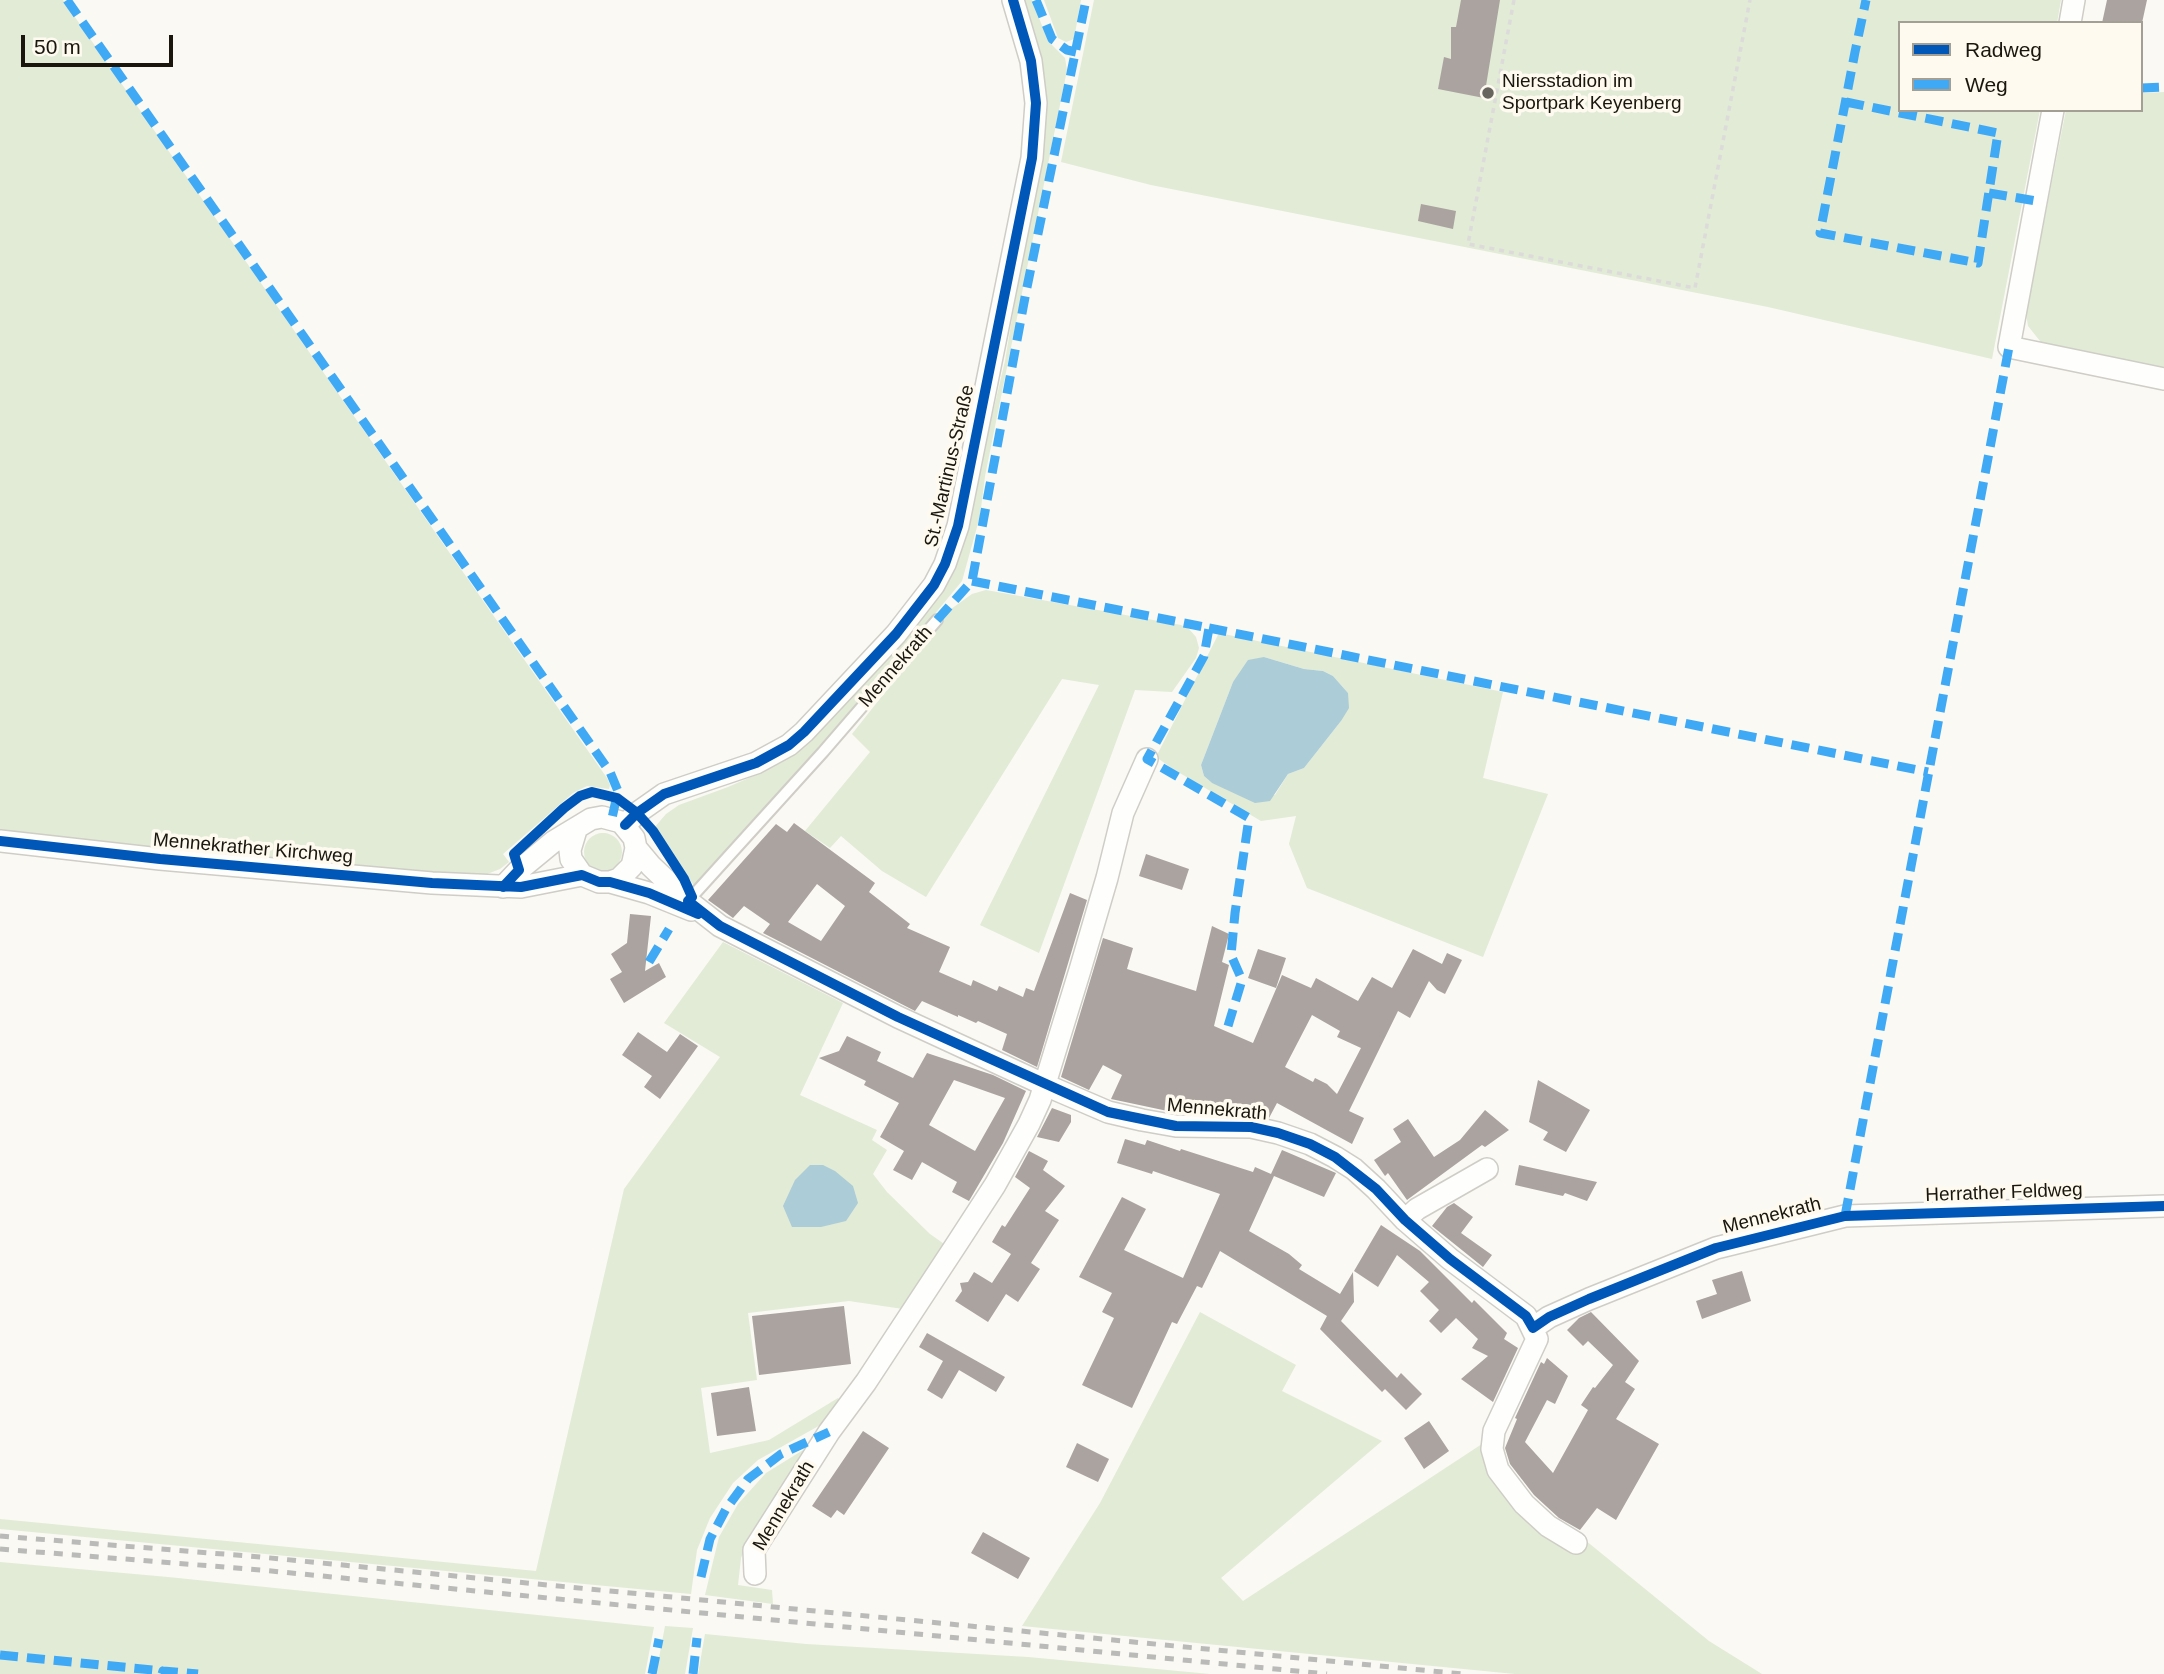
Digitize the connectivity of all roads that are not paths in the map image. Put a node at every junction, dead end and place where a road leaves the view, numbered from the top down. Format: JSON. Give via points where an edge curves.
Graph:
{"nodes":[{"id":1,"x":1013,"y":0,"type":"edge"},
{"id":2,"x":2074,"y":0,"type":"edge"},
{"id":3,"x":2070,"y":21,"type":"edge"},
{"id":4,"x":2053,"y":112,"type":"edge"},
{"id":5,"x":2164,"y":379,"type":"edge"},
{"id":6,"x":937,"y":620,"type":"dead end"},
{"id":7,"x":1147,"y":759,"type":"dead end"},
{"id":8,"x":625,"y":825,"type":"junction"},
{"id":9,"x":576,"y":830,"type":"junction"},
{"id":10,"x":0,"y":841,"type":"edge"},
{"id":11,"x":636,"y":848,"type":"junction"},
{"id":12,"x":582,"y":875,"type":"junction"},
{"id":13,"x":610,"y":882,"type":"junction"},
{"id":14,"x":503,"y":887,"type":"junction"},
{"id":15,"x":688,"y":901,"type":"junction"},
{"id":16,"x":708,"y":918,"type":"junction"},
{"id":17,"x":1043,"y":1084,"type":"junction"},
{"id":18,"x":1487,"y":1169,"type":"dead end"},
{"id":19,"x":2164,"y":1206,"type":"edge"},
{"id":20,"x":1845,"y":1216,"type":"joint"},
{"id":21,"x":1405,"y":1220,"type":"junction"},
{"id":22,"x":1533,"y":1328,"type":"junction"},
{"id":23,"x":1576,"y":1543,"type":"dead end"},
{"id":24,"x":755,"y":1574,"type":"dead end"}],
"edges":[{"from":1,"to":8,"type":"street","name":"St.-Martinus-Straße","via":[[1031,61],[1036,103],[1032,158],[958,526],[945,564],[896,634],[789,745],[756,764],[664,794]]},
{"from":2,"to":3,"type":"street"},
{"from":4,"to":5,"type":"street","via":[[2009,347]]},
{"from":6,"to":15,"type":"lane","name":"Mennekrath"},
{"from":7,"to":17,"type":"street","name":"Mennekrath","via":[[1123,813]]},
{"from":8,"to":9,"type":"street","via":[[602,817]]},
{"from":8,"to":11,"type":"street"},
{"from":9,"to":12,"type":"street","via":[[571,859]]},
{"from":9,"to":14,"type":"street","via":[[553,842]]},
{"from":10,"to":14,"type":"street","name":"Mennekrather Kirchweg"},
{"from":11,"to":13,"type":"street","via":[[632,866]]},
{"from":11,"to":15,"type":"street","name":"Mennekrath"},
{"from":12,"to":13,"type":"street","name":"Mennekrather Kirchweg","via":[[599,883]]},
{"from":12,"to":14,"type":"street","name":"Mennekrather Kirchweg"},
{"from":13,"to":16,"type":"street","name":"Mennekrath"},
{"from":15,"to":16,"type":"street","name":"Mennekrath"},
{"from":16,"to":17,"type":"street","name":"Mennekrath","via":[[821,979]]},
{"from":17,"to":21,"type":"street","name":"Mennekrath","via":[[1108,1112],[1142,1120],[1176,1126],[1251,1127],[1310,1144],[1354,1170]]},
{"from":17,"to":24,"type":"street","name":"Mennekrath","via":[[1029,1124],[995,1185],[754,1550]]},
{"from":18,"to":21,"type":"street"},
{"from":19,"to":20,"type":"street","name":"Herrather Feldweg"},
{"from":20,"to":22,"type":"street","name":"Mennekrath","via":[[1716,1248],[1579,1303]]},
{"from":21,"to":22,"type":"street","name":"Mennekrath","via":[[1526,1316]]},
{"from":22,"to":23,"type":"street","via":[[1537,1339],[1494,1430],[1492,1450],[1498,1470],[1524,1504]]}]}
